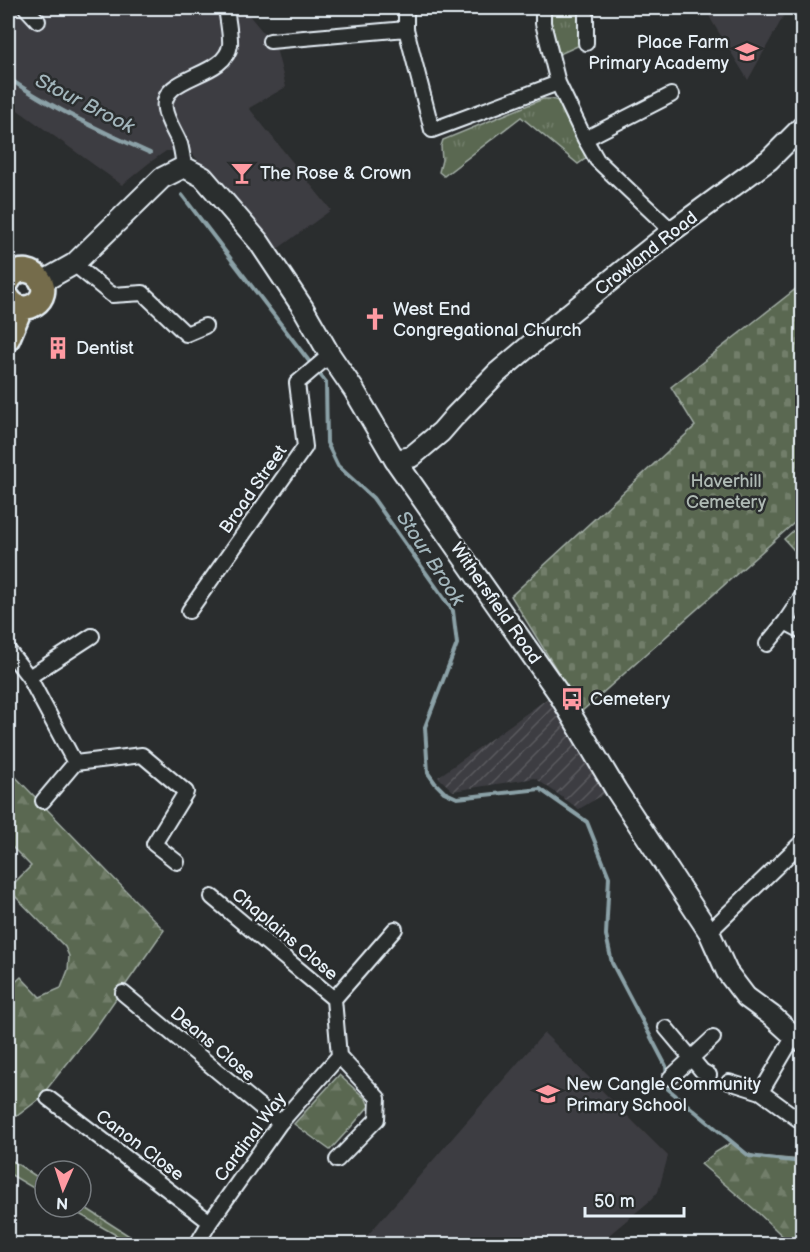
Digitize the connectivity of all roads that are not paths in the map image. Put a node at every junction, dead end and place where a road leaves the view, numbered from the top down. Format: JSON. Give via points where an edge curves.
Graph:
{"nodes":[{"id":1,"x":26,"y":8,"type":"edge"},
{"id":2,"x":226,"y":8,"type":"edge"},
{"id":3,"x":406,"y":8,"type":"edge"},
{"id":4,"x":543,"y":8,"type":"edge"},
{"id":5,"x":586,"y":8,"type":"edge"},
{"id":6,"x":38,"y":21,"type":"dead end"},
{"id":7,"x":406,"y":29,"type":"junction"},
{"id":8,"x":270,"y":41,"type":"dead end"},
{"id":9,"x":586,"y":43,"type":"dead end"},
{"id":10,"x":558,"y":83,"type":"junction"},
{"id":11,"x":671,"y":95,"type":"dead end"},
{"id":12,"x":802,"y":127,"type":"edge"},
{"id":13,"x":585,"y":140,"type":"junction"},
{"id":14,"x":184,"y":167,"type":"junction"},
{"id":15,"x":672,"y":231,"type":"junction"},
{"id":16,"x":74,"y":264,"type":"junction"},
{"id":17,"x":10,"y":272,"type":"edge"},
{"id":18,"x":42,"y":282,"type":"junction"},
{"id":19,"x":14,"y":302,"type":"edge"},
{"id":20,"x":205,"y":326,"type":"dead end"},
{"id":21,"x":8,"y":339,"type":"edge"},
{"id":22,"x":330,"y":355,"type":"junction"},
{"id":23,"x":401,"y":468,"type":"junction"},
{"id":24,"x":801,"y":598,"type":"edge"},
{"id":25,"x":189,"y":611,"type":"dead end"},
{"id":26,"x":786,"y":622,"type":"junction"},
{"id":27,"x":802,"y":631,"type":"edge"},
{"id":28,"x":92,"y":636,"type":"dead end"},
{"id":29,"x":767,"y":644,"type":"dead end"},
{"id":30,"x":8,"y":650,"type":"edge"},
{"id":31,"x":29,"y":677,"type":"junction"},
{"id":32,"x":75,"y":763,"type":"junction"},
{"id":33,"x":43,"y":801,"type":"dead end"},
{"id":34,"x":802,"y":842,"type":"edge"},
{"id":35,"x":177,"y":861,"type":"dead end"},
{"id":36,"x":212,"y":897,"type":"dead end"},
{"id":37,"x":395,"y":929,"type":"dead end"},
{"id":38,"x":709,"y":932,"type":"junction"},
{"id":39,"x":123,"y":993,"type":"dead end"},
{"id":40,"x":334,"y":999,"type":"junction"},
{"id":41,"x":666,"y":1028,"type":"dead end"},
{"id":42,"x":713,"y":1038,"type":"dead end"},
{"id":43,"x":798,"y":1038,"type":"edge"},
{"id":44,"x":339,"y":1056,"type":"junction"},
{"id":45,"x":690,"y":1058,"type":"junction"},
{"id":46,"x":709,"y":1075,"type":"dead end"},
{"id":47,"x":670,"y":1078,"type":"dead end"},
{"id":48,"x":729,"y":1082,"type":"dead end"},
{"id":49,"x":761,"y":1092,"type":"junction"},
{"id":50,"x":48,"y":1098,"type":"dead end"},
{"id":51,"x":802,"y":1122,"type":"edge"},
{"id":52,"x":280,"y":1123,"type":"junction"},
{"id":53,"x":337,"y":1160,"type":"dead end"},
{"id":54,"x":210,"y":1222,"type":"junction"},
{"id":55,"x":197,"y":1245,"type":"edge"}],
"edges":[{"from":1,"to":6,"type":"street"},
{"from":2,"to":14,"type":"street","via":[[231,45],[220,64],[167,94],[165,109],[181,147]]},
{"from":3,"to":7,"type":"street"},
{"from":4,"to":10,"type":"street"},
{"from":5,"to":9,"type":"street"},
{"from":7,"to":8,"type":"street"},
{"from":7,"to":10,"type":"street","via":[[432,130]]},
{"from":10,"to":13,"type":"street"},
{"from":11,"to":13,"type":"street"},
{"from":12,"to":15,"type":"street","name":"Crowland Road","via":[[769,160]]},
{"from":13,"to":15,"type":"street","via":[[597,160]]},
{"from":14,"to":16,"type":"street","via":[[162,178]]},
{"from":14,"to":22,"type":"street","name":"Withersfield Road","via":[[203,177],[259,242]]},
{"from":15,"to":23,"type":"street","name":"Crowland Road","via":[[497,373],[441,432],[428,454]]},
{"from":16,"to":18,"type":"street"},
{"from":16,"to":20,"type":"street","via":[[112,296],[143,293],[186,334]]},
{"from":17,"to":18,"type":"main road","via":[[30,271]]},
{"from":18,"to":19,"type":"main road","via":[[38,302],[27,308]]},
{"from":19,"to":21,"type":"main road"},
{"from":22,"to":23,"type":"street","name":"Withersfield Road"},
{"from":22,"to":25,"type":"street","name":"Broad Street","via":[[297,383],[305,447]]},
{"from":23,"to":38,"type":"street","name":"Withersfield Road","via":[[557,691]]},
{"from":24,"to":26,"type":"street"},
{"from":26,"to":27,"type":"street"},
{"from":26,"to":29,"type":"street"},
{"from":28,"to":31,"type":"street"},
{"from":30,"to":31,"type":"street"},
{"from":31,"to":32,"type":"street"},
{"from":32,"to":33,"type":"street"},
{"from":32,"to":35,"type":"street","via":[[142,755],[186,792],[154,844]]},
{"from":34,"to":38,"type":"street"},
{"from":36,"to":40,"type":"street","name":"Chaplains Close"},
{"from":37,"to":40,"type":"street"},
{"from":38,"to":43,"type":"street","name":"Withersfield Road","via":[[727,972],[746,997]]},
{"from":39,"to":52,"type":"street","name":"Deans Close"},
{"from":40,"to":44,"type":"street"},
{"from":41,"to":45,"type":"street"},
{"from":42,"to":45,"type":"street"},
{"from":43,"to":49,"type":"street"},
{"from":44,"to":52,"type":"street","name":"Cardinal Way"},
{"from":44,"to":53,"type":"street","via":[[378,1098],[377,1119]]},
{"from":45,"to":46,"type":"street"},
{"from":45,"to":47,"type":"street"},
{"from":48,"to":49,"type":"street"},
{"from":49,"to":51,"type":"street"},
{"from":50,"to":54,"type":"street","name":"Canon Close"},
{"from":52,"to":54,"type":"street","name":"Cardinal Way"},
{"from":54,"to":55,"type":"street","name":"Cardinal Way"}]}
